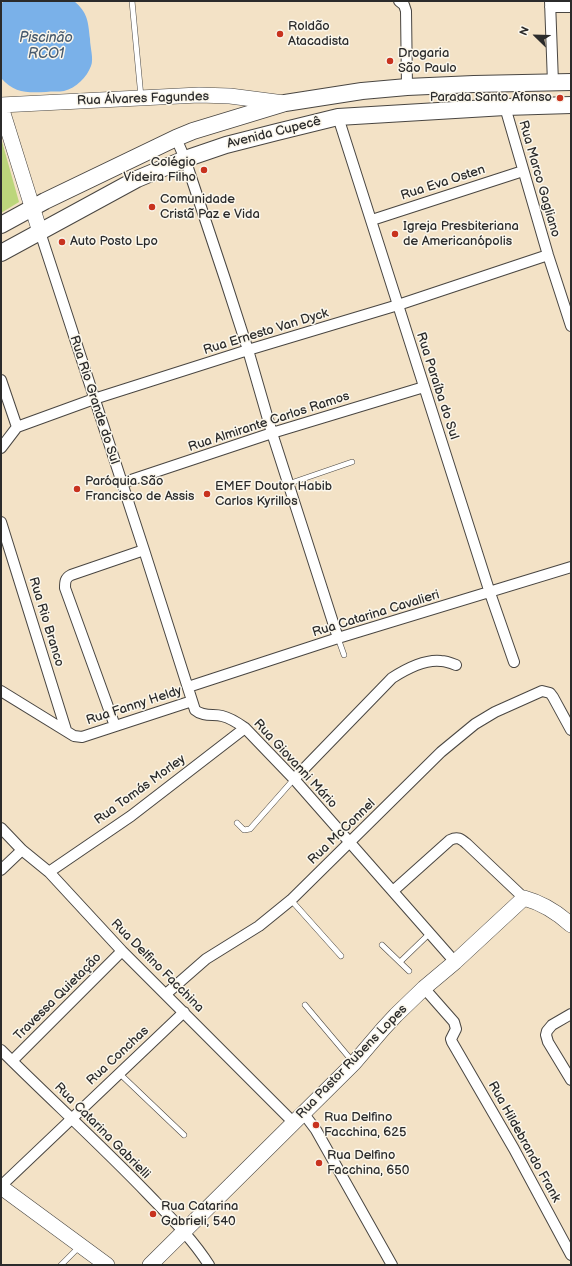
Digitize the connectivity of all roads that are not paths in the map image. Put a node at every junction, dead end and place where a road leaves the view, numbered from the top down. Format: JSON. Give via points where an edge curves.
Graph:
{"nodes":[{"id":1,"x":132,"y":1,"type":"edge"},
{"id":2,"x":399,"y":1,"type":"edge"},
{"id":3,"x":550,"y":4,"type":"edge"},
{"id":4,"x":571,"y":7,"type":"edge"},
{"id":5,"x":571,"y":82,"type":"edge"},
{"id":6,"x":553,"y":83,"type":"junction"},
{"id":7,"x":407,"y":87,"type":"junction"},
{"id":8,"x":141,"y":98,"type":"junction"},
{"id":9,"x":285,"y":103,"type":"junction"},
{"id":10,"x":1,"y":106,"type":"edge"},
{"id":11,"x":505,"y":107,"type":"junction"},
{"id":12,"x":569,"y":108,"type":"edge"},
{"id":13,"x":338,"y":117,"type":"junction"},
{"id":14,"x":176,"y":138,"type":"junction"},
{"id":15,"x":185,"y":159,"type":"junction"},
{"id":16,"x":523,"y":171,"type":"junction"},
{"id":17,"x":32,"y":208,"type":"junction"},
{"id":18,"x":372,"y":220,"type":"junction"},
{"id":19,"x":1,"y":225,"type":"edge"},
{"id":20,"x":40,"y":232,"type":"junction"},
{"id":21,"x":1,"y":253,"type":"edge"},
{"id":22,"x":548,"y":255,"type":"junction"},
{"id":23,"x":398,"y":305,"type":"junction"},
{"id":24,"x":571,"y":326,"type":"edge"},
{"id":25,"x":248,"y":350,"type":"junction"},
{"id":26,"x":1,"y":380,"type":"edge"},
{"id":27,"x":424,"y":387,"type":"junction"},
{"id":28,"x":94,"y":399,"type":"junction"},
{"id":29,"x":5,"y":406,"type":"edge"},
{"id":30,"x":17,"y":427,"type":"junction"},
{"id":31,"x":272,"y":433,"type":"junction"},
{"id":32,"x":1,"y":448,"type":"edge"},
{"id":33,"x":352,"y":462,"type":"dead end"},
{"id":34,"x":122,"y":483,"type":"junction"},
{"id":35,"x":288,"y":484,"type":"junction"},
{"id":36,"x":1,"y":522,"type":"edge"},
{"id":37,"x":144,"y":550,"type":"junction"},
{"id":38,"x":570,"y":570,"type":"edge"},
{"id":39,"x":490,"y":593,"type":"junction"},
{"id":40,"x":338,"y":638,"type":"junction"},
{"id":41,"x":344,"y":655,"type":"dead end"},
{"id":42,"x":514,"y":662,"type":"dead end"},
{"id":43,"x":456,"y":665,"type":"dead end"},
{"id":44,"x":188,"y":687,"type":"junction"},
{"id":45,"x":1,"y":691,"type":"edge"},
{"id":46,"x":192,"y":701,"type":"junction"},
{"id":47,"x":199,"y":714,"type":"joint"},
{"id":48,"x":114,"y":726,"type":"junction"},
{"id":49,"x":245,"y":728,"type":"junction"},
{"id":50,"x":66,"y":730,"type":"junction"},
{"id":51,"x":571,"y":730,"type":"edge"},
{"id":52,"x":294,"y":779,"type":"junction"},
{"id":53,"x":236,"y":823,"type":"dead end"},
{"id":54,"x":1,"y":828,"type":"edge"},
{"id":55,"x":350,"y":843,"type":"junction"},
{"id":56,"x":22,"y":850,"type":"junction"},
{"id":57,"x":1,"y":870,"type":"edge"},
{"id":58,"x":48,"y":872,"type":"junction"},
{"id":59,"x":393,"y":891,"type":"junction"},
{"id":60,"x":524,"y":898,"type":"junction"},
{"id":61,"x":291,"y":900,"type":"junction"},
{"id":62,"x":571,"y":925,"type":"edge"},
{"id":63,"x":430,"y":933,"type":"junction"},
{"id":64,"x":382,"y":945,"type":"dead end"},
{"id":65,"x":122,"y":950,"type":"junction"},
{"id":66,"x":341,"y":956,"type":"dead end"},
{"id":67,"x":400,"y":962,"type":"junction"},
{"id":68,"x":455,"y":962,"type":"junction"},
{"id":69,"x":409,"y":971,"type":"dead end"},
{"id":70,"x":424,"y":988,"type":"junction"},
{"id":71,"x":166,"y":994,"type":"junction"},
{"id":72,"x":304,"y":1005,"type":"dead end"},
{"id":73,"x":184,"y":1012,"type":"junction"},
{"id":74,"x":571,"y":1014,"type":"edge"},
{"id":75,"x":1,"y":1050,"type":"edge"},
{"id":76,"x":12,"y":1062,"type":"junction"},
{"id":77,"x":354,"y":1063,"type":"junction"},
{"id":78,"x":119,"y":1073,"type":"junction"},
{"id":79,"x":571,"y":1080,"type":"edge"},
{"id":80,"x":72,"y":1118,"type":"junction"},
{"id":81,"x":299,"y":1118,"type":"junction"},
{"id":82,"x":184,"y":1134,"type":"dead end"},
{"id":83,"x":1,"y":1187,"type":"edge"},
{"id":84,"x":183,"y":1231,"type":"junction"},
{"id":85,"x":81,"y":1245,"type":"junction"},
{"id":86,"x":571,"y":1255,"type":"edge"},
{"id":87,"x":61,"y":1265,"type":"edge"},
{"id":88,"x":107,"y":1265,"type":"edge"},
{"id":89,"x":150,"y":1265,"type":"edge"},
{"id":90,"x":209,"y":1265,"type":"edge"},
{"id":91,"x":392,"y":1265,"type":"edge"}],
"edges":[{"from":1,"to":8,"type":"lane"},
{"from":2,"to":7,"type":"street","via":[[406,11]]},
{"from":3,"to":4,"type":"street"},
{"from":3,"to":6,"type":"street"},
{"from":5,"to":6,"type":"main road","name":"Avenida Cupecê"},
{"from":6,"to":7,"type":"main road","name":"Avenida Cupecê"},
{"from":7,"to":9,"type":"main road","name":"Avenida Cupecê"},
{"from":8,"to":9,"type":"street","name":"Rua Álvares Fagundes","via":[[230,96]]},
{"from":8,"to":10,"type":"street","name":"Rua Álvares Fagundes"},
{"from":9,"to":14,"type":"main road","name":"Avenida Cupecê"},
{"from":10,"to":17,"type":"street","name":"Rua Rio Grande do Sul"},
{"from":11,"to":12,"type":"main road","name":"Avenida Cupecê"},
{"from":11,"to":13,"type":"main road","name":"Avenida Cupecê"},
{"from":11,"to":16,"type":"street","name":"Rua Marco Gagliano"},
{"from":13,"to":15,"type":"main road","name":"Avenida Cupecê","via":[[226,145]]},
{"from":13,"to":18,"type":"street","name":"Rua Paraíba do Sul"},
{"from":14,"to":15,"type":"street"},
{"from":14,"to":17,"type":"main road","name":"Avenida Cupecê"},
{"from":15,"to":20,"type":"main road","name":"Avenida Cupecê","via":[[137,179]]},
{"from":15,"to":25,"type":"street"},
{"from":16,"to":18,"type":"street","name":"Rua Eva Osten"},
{"from":16,"to":22,"type":"street","name":"Rua Marco Gagliano"},
{"from":17,"to":19,"type":"main road","name":"Avenida Cupecê"},
{"from":17,"to":20,"type":"street","name":"Rua Rio Grande do Sul"},
{"from":18,"to":23,"type":"street","name":"Rua Paraíba do Sul"},
{"from":20,"to":21,"type":"main road","name":"Avenida Cupecê"},
{"from":20,"to":28,"type":"street","name":"Rua Rio Grande do Sul"},
{"from":22,"to":23,"type":"street","name":"Rua Ernesto Van Dyck"},
{"from":22,"to":24,"type":"street","name":"Rua Marco Gagliano"},
{"from":23,"to":25,"type":"street","name":"Rua Ernesto Van Dyck"},
{"from":23,"to":27,"type":"street","name":"Rua Paraíba do Sul"},
{"from":25,"to":28,"type":"street","name":"Rua Ernesto Van Dyck"},
{"from":25,"to":31,"type":"street"},
{"from":26,"to":29,"type":"street"},
{"from":27,"to":31,"type":"street","name":"Rua Almirante Carlos Ramos"},
{"from":27,"to":39,"type":"street","name":"Rua Paraíba do Sul"},
{"from":28,"to":30,"type":"street","name":"Rua Ernesto Van Dyck"},
{"from":28,"to":34,"type":"street","name":"Rua Rio Grande do Sul"},
{"from":29,"to":30,"type":"street"},
{"from":30,"to":32,"type":"street"},
{"from":31,"to":34,"type":"street","name":"Rua Almirante Carlos Ramos"},
{"from":31,"to":35,"type":"street"},
{"from":33,"to":35,"type":"lane"},
{"from":34,"to":37,"type":"street","name":"Rua Rio Grande do Sul"},
{"from":35,"to":40,"type":"street"},
{"from":36,"to":50,"type":"street","name":"Rua Rio Branco"},
{"from":37,"to":44,"type":"street","name":"Rua Rio Grande do Sul"},
{"from":37,"to":48,"type":"street","via":[[68,576],[65,583]]},
{"from":38,"to":39,"type":"street","name":"Rua Catarina Cavalieri"},
{"from":39,"to":40,"type":"street","name":"Rua Catarina Cavalieri"},
{"from":39,"to":42,"type":"street","name":"Rua Paraíba do Sul"},
{"from":40,"to":41,"type":"lane"},
{"from":40,"to":44,"type":"street","name":"Rua Catarina Cavalieri"},
{"from":43,"to":52,"type":"street","via":[[440,661],[428,662],[404,670],[392,678]]},
{"from":44,"to":46,"type":"street","name":"Rua Rio Grande do Sul"},
{"from":45,"to":50,"type":"street","name":"Rua Fanny Heldy"},
{"from":46,"to":47,"type":"street","name":"Rua Rio Grande do Sul"},
{"from":46,"to":48,"type":"street","name":"Rua Fanny Heldy"},
{"from":47,"to":49,"type":"street","name":"Rua Giovanni Mário","via":[[221,716],[236,721]]},
{"from":48,"to":50,"type":"street","name":"Rua Fanny Heldy","via":[[82,737],[74,736]]},
{"from":49,"to":52,"type":"street","name":"Rua Giovanni Mário"},
{"from":49,"to":58,"type":"street","name":"Rua Tomás Morley","via":[[131,816]]},
{"from":51,"to":55,"type":"street","name":"Rua McConnel","via":[[553,697],[546,692],[538,692],[495,712],[475,724],[441,752]]},
{"from":52,"to":53,"type":"lane","via":[[248,831]]},
{"from":52,"to":55,"type":"street","name":"Rua Giovanni Mário"},
{"from":54,"to":56,"type":"street","name":"Rua Delfino Facchina"},
{"from":55,"to":59,"type":"street","name":"Rua Giovanni Mário"},
{"from":55,"to":61,"type":"street","name":"Rua McConnel"},
{"from":56,"to":57,"type":"street"},
{"from":56,"to":58,"type":"street","name":"Rua Delfino Facchina"},
{"from":58,"to":65,"type":"street","name":"Rua Delfino Facchina"},
{"from":59,"to":60,"type":"street","via":[[455,837],[461,838]]},
{"from":59,"to":63,"type":"street","name":"Rua Giovanni Mário"},
{"from":60,"to":62,"type":"street","via":[[548,906]]},
{"from":60,"to":68,"type":"street","name":"Rua Pastor Rubens Lopes"},
{"from":61,"to":66,"type":"lane"},
{"from":61,"to":71,"type":"street","name":"Rua McConnel","via":[[258,926],[206,959]]},
{"from":63,"to":67,"type":"lane"},
{"from":63,"to":68,"type":"street","name":"Rua Giovanni Mário"},
{"from":64,"to":67,"type":"lane"},
{"from":65,"to":71,"type":"street","name":"Rua Delfino Facchina"},
{"from":65,"to":76,"type":"street","name":"Travessa Quietação"},
{"from":67,"to":69,"type":"lane"},
{"from":68,"to":70,"type":"street","name":"Rua Pastor Rubens Lopes"},
{"from":70,"to":77,"type":"street","name":"Rua Pastor Rubens Lopes"},
{"from":70,"to":86,"type":"street","name":"Rua Hildebrando Frank","via":[[454,1022],[456,1029],[452,1042],[518,1156]]},
{"from":71,"to":73,"type":"street","name":"Rua Delfino Facchina"},
{"from":72,"to":77,"type":"lane"},
{"from":73,"to":78,"type":"street","name":"Rua Conchas"},
{"from":73,"to":81,"type":"street","name":"Rua Delfino Facchina"},
{"from":74,"to":79,"type":"street","via":[[552,1025],[546,1035]]},
{"from":75,"to":76,"type":"street","name":"Rua Catarina Gabrielli"},
{"from":76,"to":80,"type":"street","name":"Rua Catarina Gabrielli"},
{"from":77,"to":81,"type":"street","name":"Rua Pastor Rubens Lopes"},
{"from":78,"to":80,"type":"street","name":"Rua Conchas"},
{"from":78,"to":82,"type":"lane"},
{"from":80,"to":83,"type":"street","name":"Rua Conchas"},
{"from":80,"to":84,"type":"street","name":"Rua Catarina Gabrielli"},
{"from":81,"to":84,"type":"street","name":"Rua Pastor Rubens Lopes"},
{"from":81,"to":91,"type":"street","name":"Rua Delfino Facchina","via":[[316,1130]]},
{"from":83,"to":85,"type":"street"},
{"from":84,"to":89,"type":"street","name":"Rua Pastor Rubens Lopes"},
{"from":84,"to":90,"type":"street","name":"Rua Catarina Gabrielli"},
{"from":85,"to":87,"type":"lane"},
{"from":85,"to":88,"type":"street"}]}
